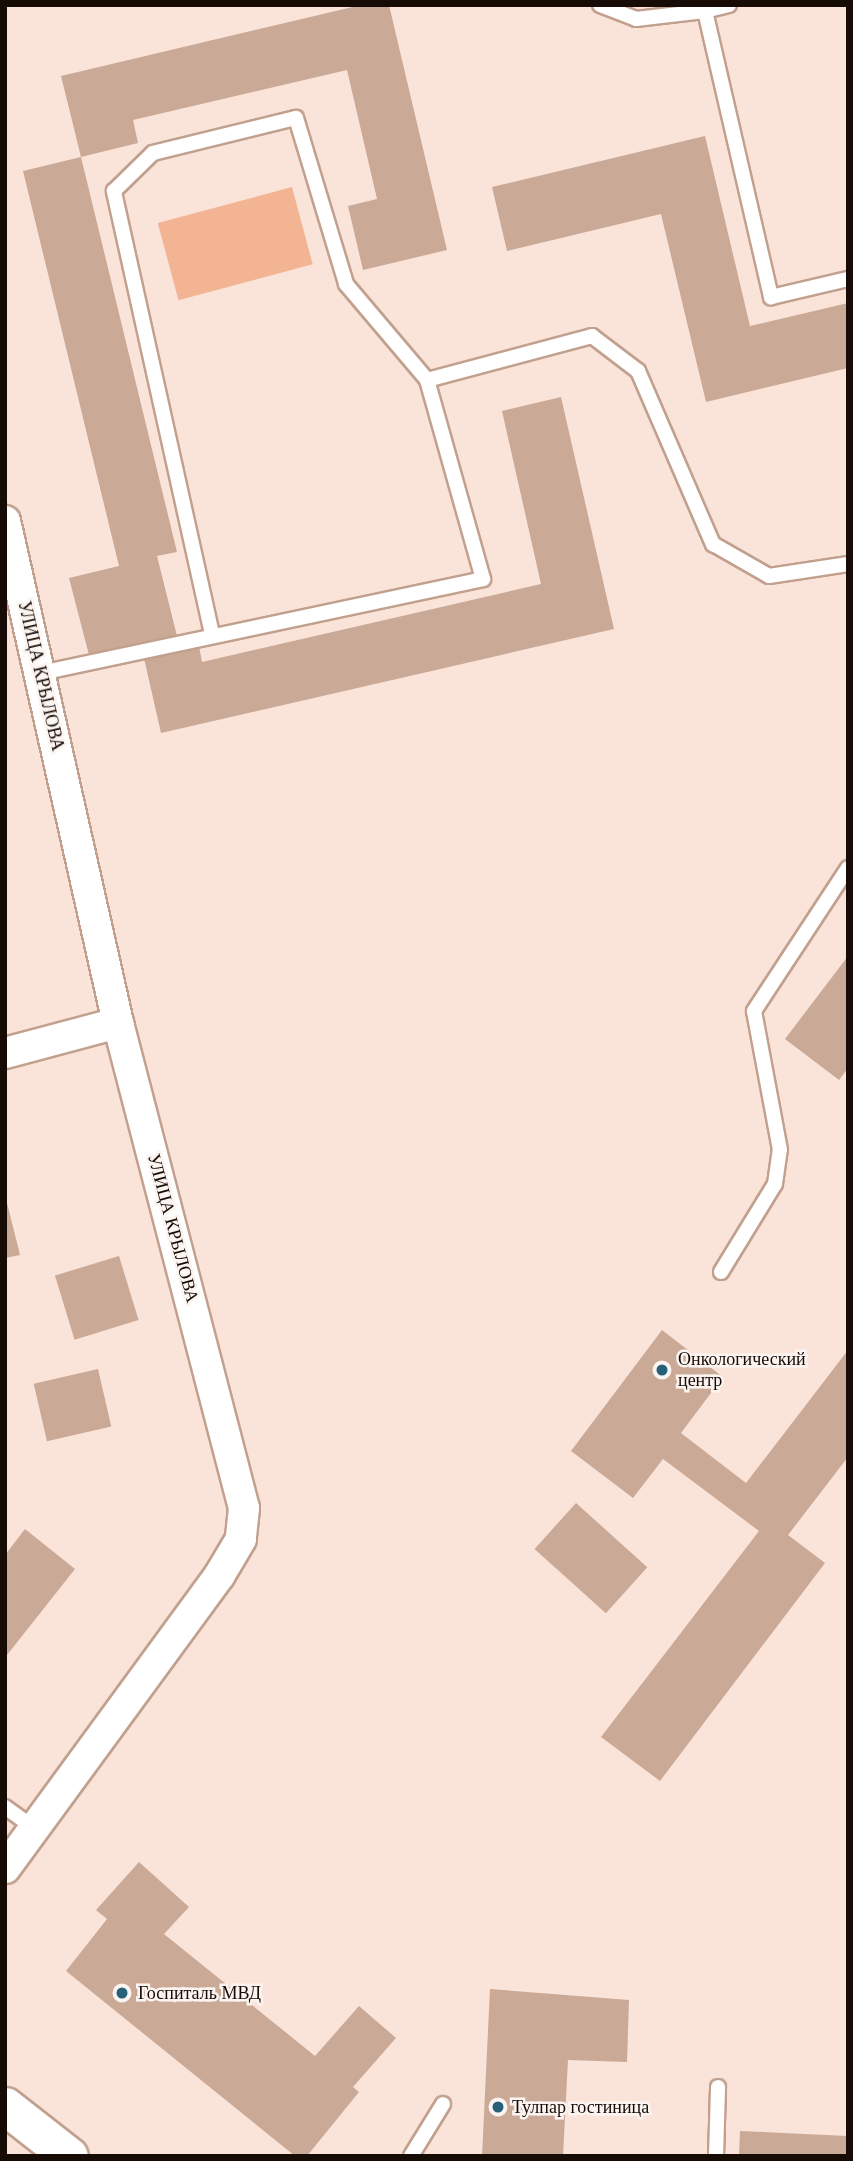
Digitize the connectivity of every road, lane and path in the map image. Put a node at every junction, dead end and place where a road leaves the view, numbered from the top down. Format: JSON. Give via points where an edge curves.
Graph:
{"nodes":[{"id":1,"x":600,"y":5,"type":"edge"},
{"id":2,"x":729,"y":5,"type":"edge"},
{"id":3,"x":705,"y":11,"type":"junction"},
{"id":4,"x":848,"y":279,"type":"edge"},
{"id":5,"x":427,"y":380,"type":"junction"},
{"id":6,"x":5,"y":521,"type":"edge"},
{"id":7,"x":848,"y":564,"type":"edge"},
{"id":8,"x":212,"y":634,"type":"junction"},
{"id":9,"x":41,"y":673,"type":"junction"},
{"id":10,"x":848,"y":869,"type":"edge"},
{"id":11,"x":118,"y":1023,"type":"junction"},
{"id":12,"x":5,"y":1053,"type":"edge"},
{"id":13,"x":721,"y":1272,"type":"dead end"},
{"id":14,"x":5,"y":1807,"type":"edge"},
{"id":15,"x":34,"y":1828,"type":"junction"},
{"id":16,"x":5,"y":1868,"type":"edge"},
{"id":17,"x":718,"y":2087,"type":"dead end"},
{"id":18,"x":443,"y":2104,"type":"dead end"},
{"id":19,"x":5,"y":2106,"type":"edge"},
{"id":20,"x":69,"y":2156,"type":"edge"},
{"id":21,"x":411,"y":2156,"type":"edge"},
{"id":22,"x":716,"y":2156,"type":"edge"}],
"edges":[{"from":1,"to":3,"type":"lane","via":[[636,19]]},
{"from":2,"to":3,"type":"lane"},
{"from":3,"to":4,"type":"lane","via":[[771,297]]},
{"from":5,"to":7,"type":"lane","via":[[592,336],[638,371],[713,544],[769,576]]},
{"from":5,"to":8,"type":"lane","via":[[483,579]]},
{"from":5,"to":8,"type":"lane","via":[[346,285],[296,118],[153,153],[114,191]]},
{"from":6,"to":9,"type":"street","name":"УЛИЦА КРЫЛОВА"},
{"from":8,"to":9,"type":"lane"},
{"from":9,"to":11,"type":"street","name":"УЛИЦА КРЫЛОВА"},
{"from":10,"to":13,"type":"lane","via":[[754,1011],[778,1162],[770,1195]]},
{"from":11,"to":12,"type":"street"},
{"from":11,"to":15,"type":"street","name":"УЛИЦА КРЫЛОВА","via":[[239,1482],[241,1539]]},
{"from":14,"to":15,"type":"lane"},
{"from":15,"to":16,"type":"street","name":"УЛИЦА КРЫЛОВА"},
{"from":17,"to":22,"type":"lane"},
{"from":18,"to":21,"type":"lane"},
{"from":19,"to":20,"type":"street"}]}
